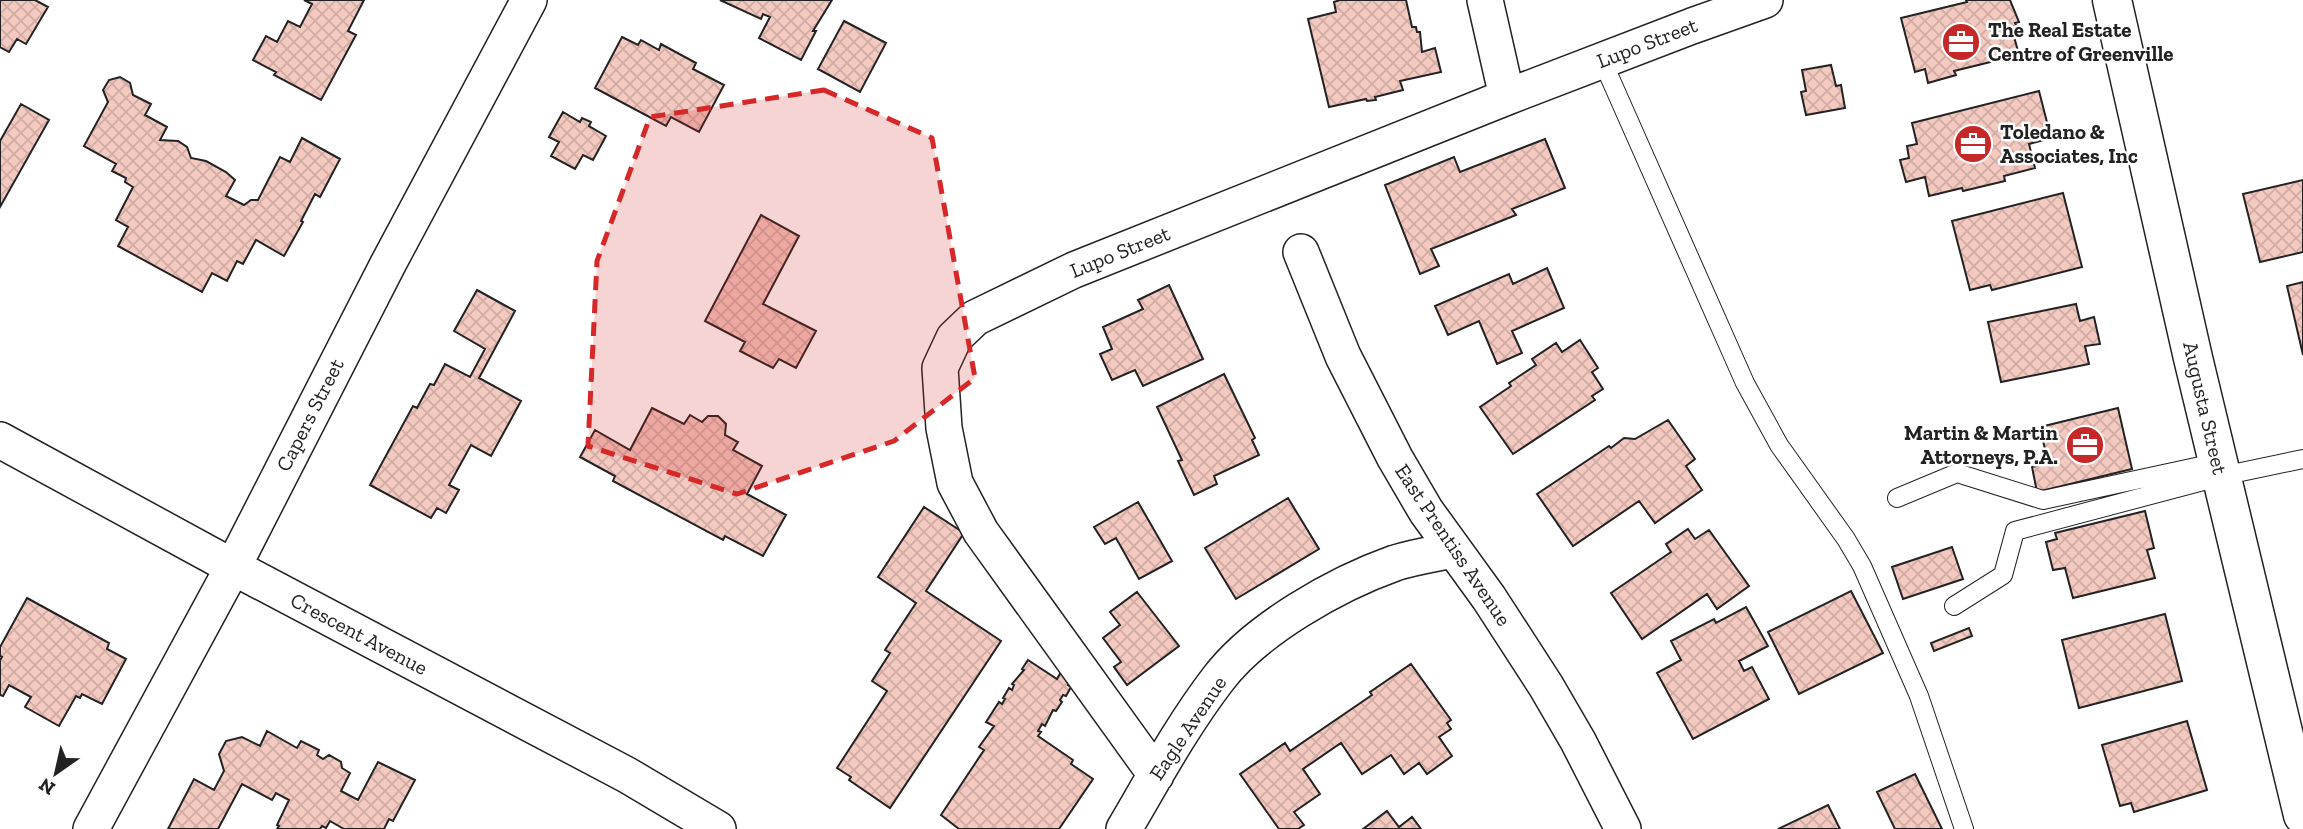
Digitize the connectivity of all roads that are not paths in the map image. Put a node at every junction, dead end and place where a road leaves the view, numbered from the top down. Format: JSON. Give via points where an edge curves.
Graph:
{"nodes":[{"id":1,"x":529,"y":0,"type":"edge"},
{"id":2,"x":1485,"y":0,"type":"edge"},
{"id":3,"x":1765,"y":0,"type":"edge"},
{"id":4,"x":2112,"y":0,"type":"edge"},
{"id":5,"x":1602,"y":60,"type":"junction"},
{"id":6,"x":1507,"y":97,"type":"junction"},
{"id":7,"x":1301,"y":252,"type":"dead end"},
{"id":8,"x":0,"y":440,"type":"edge"},
{"id":9,"x":2303,"y":459,"type":"edge"},
{"id":10,"x":2220,"y":469,"type":"junction"},
{"id":11,"x":1897,"y":498,"type":"dead end"},
{"id":12,"x":1453,"y":550,"type":"junction"},
{"id":13,"x":233,"y":567,"type":"junction"},
{"id":14,"x":1954,"y":606,"type":"dead end"},
{"id":15,"x":1156,"y":775,"type":"junction"},
{"id":16,"x":2302,"y":812,"type":"edge"},
{"id":17,"x":91,"y":829,"type":"edge"},
{"id":18,"x":718,"y":829,"type":"edge"},
{"id":19,"x":1124,"y":829,"type":"edge"},
{"id":20,"x":1623,"y":829,"type":"edge"},
{"id":21,"x":1964,"y":829,"type":"edge"}],
"edges":[{"from":1,"to":13,"type":"street","name":"Capers Street"},
{"from":2,"to":6,"type":"street"},
{"from":3,"to":5,"type":"street","name":"Lupo Street"},
{"from":4,"to":10,"type":"main road","name":"Augusta Street"},
{"from":5,"to":6,"type":"street","name":"Lupo Street"},
{"from":5,"to":21,"type":"lane","via":[[1745,383],[1779,445],[1862,566],[1919,696]]},
{"from":6,"to":15,"type":"street","name":"Lupo Street","via":[[1074,270],[975,318],[954,338],[940,368],[944,428],[955,483],[981,532]]},
{"from":7,"to":12,"type":"street","name":"East Prentiss Avenue","via":[[1343,356],[1395,458]]},
{"from":8,"to":13,"type":"street","name":"Crescent Avenue"},
{"from":9,"to":10,"type":"lane"},
{"from":10,"to":11,"type":"lane","via":[[2043,500],[1957,473]]},
{"from":10,"to":14,"type":"lane","via":[[2015,531],[2003,575]]},
{"from":10,"to":16,"type":"main road","name":"Augusta Street"},
{"from":12,"to":15,"type":"street","name":"Eagle Avenue","via":[[1397,562],[1349,583],[1251,644],[1219,678]]},
{"from":12,"to":20,"type":"street","name":"East Prentiss Avenue","via":[[1546,686]]},
{"from":13,"to":17,"type":"street","name":"Capers Street"},
{"from":13,"to":18,"type":"street","name":"Crescent Avenue","via":[[627,775]]},
{"from":15,"to":19,"type":"street","name":"Eagle Avenue"}]}
